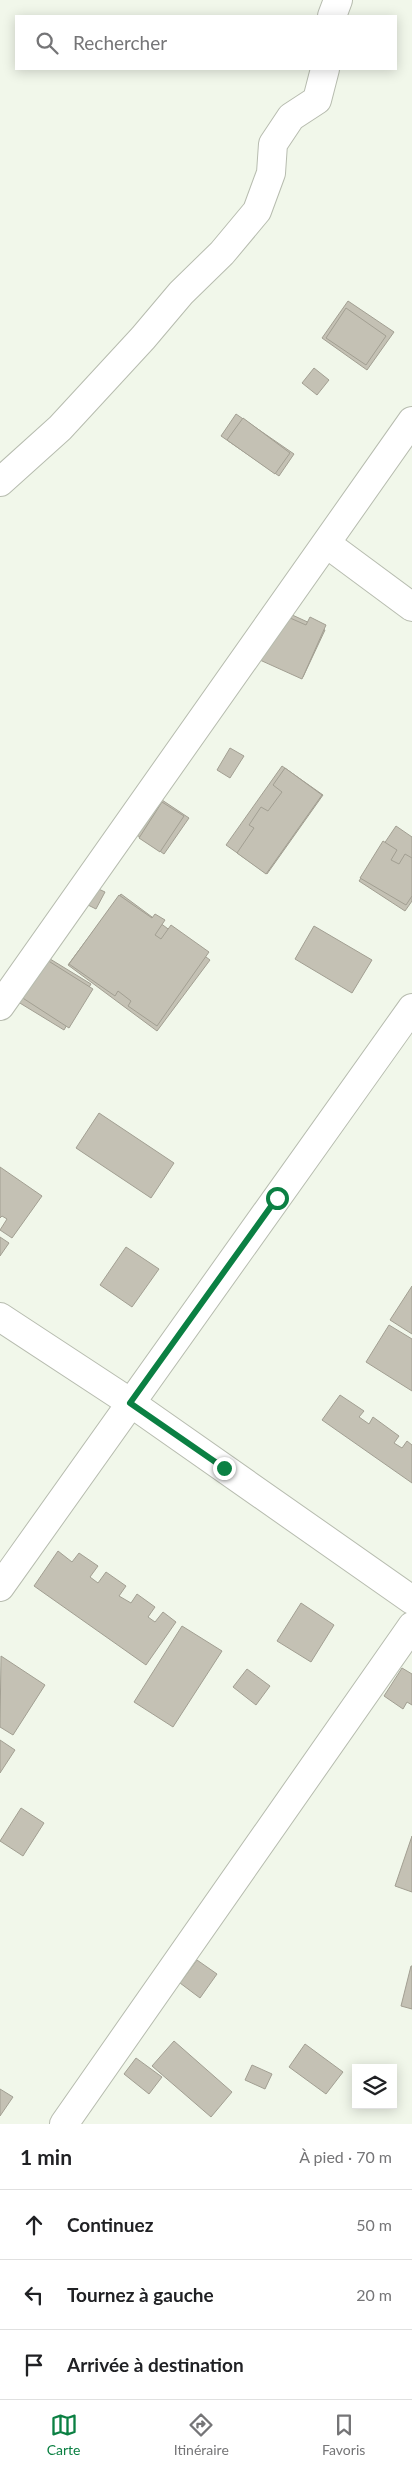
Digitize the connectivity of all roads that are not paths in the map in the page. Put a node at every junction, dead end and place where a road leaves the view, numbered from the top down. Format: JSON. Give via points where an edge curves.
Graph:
{"nodes":[{"id":1,"x":338,"y":0,"type":"edge"},
{"id":2,"x":332,"y":15,"type":"edge"},
{"id":3,"x":325,"y":70,"type":"edge"},
{"id":4,"x":412,"y":421,"type":"edge"},
{"id":5,"x":0,"y":482,"type":"edge"},
{"id":6,"x":327,"y":544,"type":"junction"},
{"id":7,"x":412,"y":607,"type":"edge"},
{"id":8,"x":0,"y":1006,"type":"edge"},
{"id":9,"x":412,"y":1008,"type":"edge"},
{"id":10,"x":0,"y":1317,"type":"edge"},
{"id":11,"x":130,"y":1403,"type":"junction"},
{"id":12,"x":0,"y":1586,"type":"edge"},
{"id":13,"x":412,"y":1600,"type":"edge"},
{"id":14,"x":412,"y":1626,"type":"edge"},
{"id":15,"x":64,"y":2124,"type":"edge"}],
"edges":[{"from":1,"to":2,"type":"street"},
{"from":3,"to":5,"type":"street","via":[[317,100],[291,116],[273,144],[271,173],[257,210],[222,253],[181,293],[60,428]]},
{"from":4,"to":6,"type":"street"},
{"from":6,"to":7,"type":"street"},
{"from":6,"to":8,"type":"street"},
{"from":9,"to":11,"type":"street"},
{"from":10,"to":11,"type":"street"},
{"from":11,"to":12,"type":"street"},
{"from":11,"to":13,"type":"street"},
{"from":14,"to":15,"type":"street"}]}
